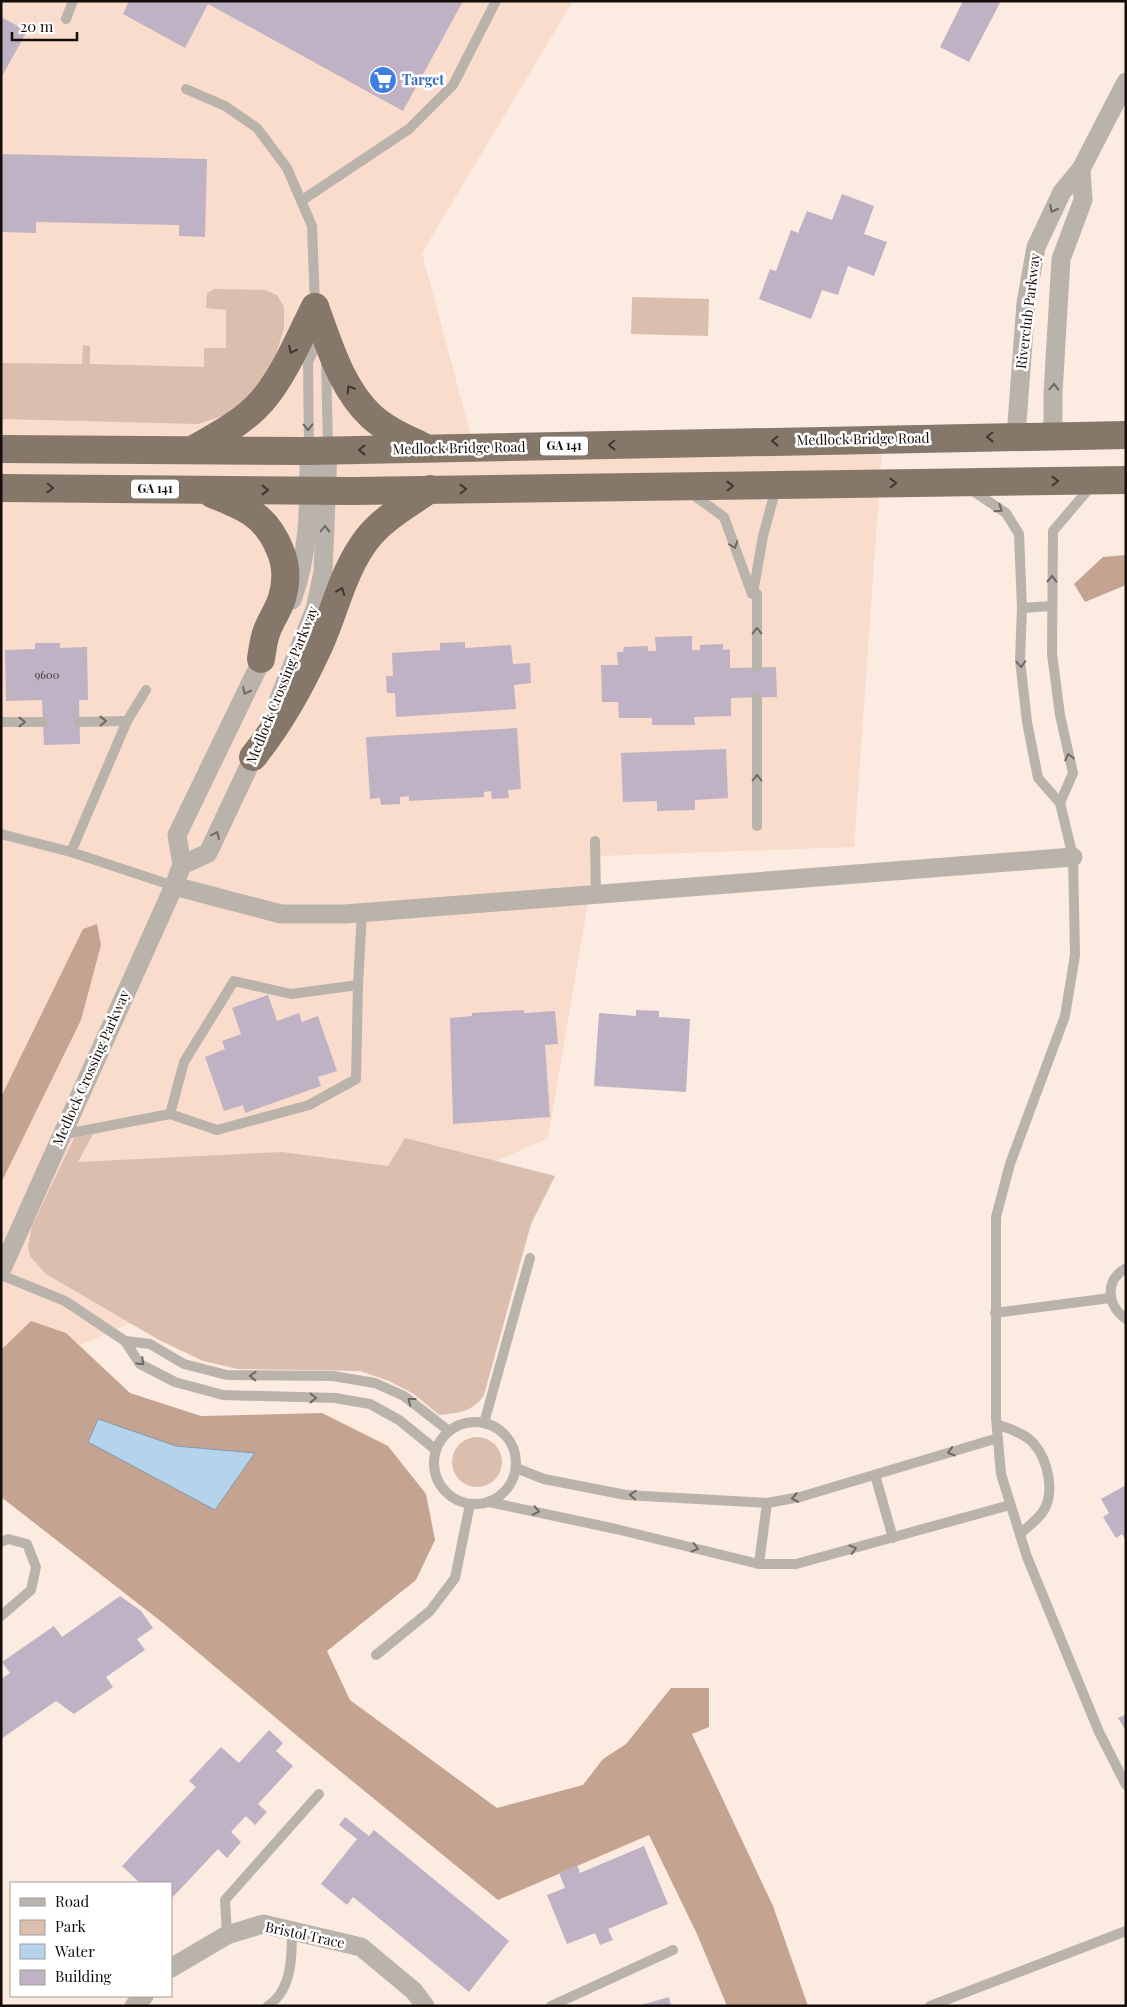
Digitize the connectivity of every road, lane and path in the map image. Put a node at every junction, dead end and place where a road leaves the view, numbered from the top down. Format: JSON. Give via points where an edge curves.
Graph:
{"nodes":[{"id":1,"x":73,"y":1,"type":"edge"},
{"id":2,"x":496,"y":1,"type":"edge"},
{"id":3,"x":66,"y":19,"type":"dead end"},
{"id":4,"x":1126,"y":82,"type":"edge"},
{"id":5,"x":186,"y":89,"type":"dead end"},
{"id":6,"x":1081,"y":169,"type":"junction"},
{"id":7,"x":301,"y":201,"type":"junction"},
{"id":8,"x":315,"y":307,"type":"junction"},
{"id":9,"x":316,"y":345,"type":"junction"},
{"id":10,"x":1126,"y":435,"type":"edge"},
{"id":11,"x":1016,"y":436,"type":"junction"},
{"id":12,"x":1053,"y":436,"type":"junction"},
{"id":13,"x":1,"y":449,"type":"edge"},
{"id":14,"x":429,"y":449,"type":"junction"},
{"id":15,"x":192,"y":450,"type":"junction"},
{"id":16,"x":318,"y":451,"type":"junction"},
{"id":17,"x":1096,"y":480,"type":"junction"},
{"id":18,"x":1126,"y":480,"type":"edge"},
{"id":19,"x":958,"y":482,"type":"junction"},
{"id":20,"x":776,"y":486,"type":"junction"},
{"id":21,"x":679,"y":487,"type":"junction"},
{"id":22,"x":1,"y":488,"type":"edge"},
{"id":23,"x":201,"y":490,"type":"junction"},
{"id":24,"x":430,"y":490,"type":"junction"},
{"id":25,"x":317,"y":491,"type":"junction"},
{"id":26,"x":757,"y":594,"type":"dead end"},
{"id":27,"x":1052,"y":606,"type":"junction"},
{"id":28,"x":1022,"y":608,"type":"junction"},
{"id":29,"x":261,"y":659,"type":"junction"},
{"id":30,"x":757,"y":668,"type":"dead end"},
{"id":31,"x":146,"y":690,"type":"dead end"},
{"id":32,"x":757,"y":698,"type":"dead end"},
{"id":33,"x":127,"y":721,"type":"junction"},
{"id":34,"x":1,"y":722,"type":"edge"},
{"id":35,"x":43,"y":722,"type":"dead end"},
{"id":36,"x":79,"y":722,"type":"dead end"},
{"id":37,"x":253,"y":757,"type":"junction"},
{"id":38,"x":1060,"y":803,"type":"junction"},
{"id":39,"x":757,"y":826,"type":"dead end"},
{"id":40,"x":1,"y":834,"type":"edge"},
{"id":41,"x":595,"y":841,"type":"dead end"},
{"id":42,"x":71,"y":852,"type":"junction"},
{"id":43,"x":1073,"y":857,"type":"junction"},
{"id":44,"x":182,"y":865,"type":"junction"},
{"id":45,"x":174,"y":886,"type":"junction"},
{"id":46,"x":596,"y":894,"type":"junction"},
{"id":47,"x":362,"y":912,"type":"junction"},
{"id":48,"x":358,"y":985,"type":"junction"},
{"id":49,"x":170,"y":1114,"type":"junction"},
{"id":50,"x":61,"y":1136,"type":"junction"},
{"id":51,"x":530,"y":1258,"type":"dead end"},
{"id":52,"x":1126,"y":1268,"type":"edge"},
{"id":53,"x":1,"y":1273,"type":"edge"},
{"id":54,"x":1110,"y":1298,"type":"junction"},
{"id":55,"x":995,"y":1313,"type":"junction"},
{"id":56,"x":1126,"y":1319,"type":"edge"},
{"id":57,"x":125,"y":1341,"type":"junction"},
{"id":58,"x":484,"y":1422,"type":"junction"},
{"id":59,"x":997,"y":1424,"type":"junction"},
{"id":60,"x":449,"y":1432,"type":"junction"},
{"id":61,"x":998,"y":1438,"type":"junction"},
{"id":62,"x":436,"y":1450,"type":"junction"},
{"id":63,"x":516,"y":1468,"type":"junction"},
{"id":64,"x":875,"y":1474,"type":"junction"},
{"id":65,"x":488,"y":1502,"type":"junction"},
{"id":66,"x":767,"y":1502,"type":"junction"},
{"id":67,"x":470,"y":1504,"type":"junction"},
{"id":68,"x":1010,"y":1505,"type":"junction"},
{"id":69,"x":1020,"y":1534,"type":"junction"},
{"id":70,"x":893,"y":1538,"type":"junction"},
{"id":71,"x":1,"y":1542,"type":"edge"},
{"id":72,"x":759,"y":1564,"type":"junction"},
{"id":73,"x":1,"y":1616,"type":"edge"},
{"id":74,"x":376,"y":1655,"type":"dead end"},
{"id":75,"x":1126,"y":1785,"type":"edge"},
{"id":76,"x":319,"y":1794,"type":"dead end"},
{"id":77,"x":1126,"y":1930,"type":"edge"},
{"id":78,"x":292,"y":1931,"type":"junction"},
{"id":79,"x":227,"y":1935,"type":"junction"},
{"id":80,"x":673,"y":1950,"type":"dead end"},
{"id":81,"x":172,"y":1967,"type":"edge"},
{"id":82,"x":143,"y":1997,"type":"edge"},
{"id":83,"x":134,"y":2006,"type":"edge"},
{"id":84,"x":268,"y":2006,"type":"edge"},
{"id":85,"x":425,"y":2006,"type":"edge"},
{"id":86,"x":551,"y":2006,"type":"edge"},
{"id":87,"x":930,"y":2006,"type":"edge"}],
"edges":[{"from":1,"to":3,"type":"lane"},
{"from":2,"to":7,"type":"lane","via":[[453,85],[409,129]]},
{"from":4,"to":6,"type":"street","name":"Riverclub Parkway"},
{"from":5,"to":7,"type":"lane","via":[[225,106],[257,128],[287,168]]},
{"from":6,"to":11,"type":"street","name":"Riverclub Parkway","one_way":true,"via":[[1062,192],[1036,246],[1026,303]]},
{"from":12,"to":6,"type":"street","name":"Riverclub Parkway","one_way":true,"via":[[1061,259],[1083,200]]},
{"from":7,"to":8,"type":"lane","via":[[312,226]]},
{"from":8,"to":9,"type":"lane"},
{"from":14,"to":8,"type":"highway","one_way":true,"via":[[395,433],[366,410],[342,375]]},
{"from":8,"to":15,"type":"highway","one_way":true,"via":[[262,402]]},
{"from":9,"to":16,"type":"lane","one_way":true,"via":[[308,362]]},
{"from":9,"to":16,"type":"lane","via":[[326,360]]},
{"from":10,"to":12,"type":"highway","name":"Medlock Bridge Road","number":"GA 141"},
{"from":11,"to":12,"type":"highway","name":"Medlock Bridge Road","number":"GA 141"},
{"from":11,"to":14,"type":"highway","name":"Medlock Bridge Road","number":"GA 141","one_way":true},
{"from":13,"to":15,"type":"highway","name":"Medlock Bridge Road","number":"GA 141"},
{"from":14,"to":16,"type":"highway","name":"Medlock Bridge Road","number":"GA 141","one_way":true},
{"from":15,"to":16,"type":"highway","name":"Medlock Bridge Road","number":"GA 141"},
{"from":16,"to":25,"type":"street","name":"Medlock Crossing Parkway"},
{"from":17,"to":18,"type":"highway","number":"GA 141"},
{"from":19,"to":17,"type":"highway","number":"GA 141","one_way":true},
{"from":27,"to":17,"type":"lane","one_way":true,"via":[[1053,531]]},
{"from":20,"to":19,"type":"highway","number":"GA 141","one_way":true},
{"from":19,"to":28,"type":"lane","one_way":true,"via":[[1006,513],[1019,534]]},
{"from":21,"to":20,"type":"highway","number":"GA 141","one_way":true},
{"from":21,"to":20,"type":"lane","one_way":true,"via":[[724,517],[752,594]]},
{"from":24,"to":21,"type":"highway","number":"GA 141","one_way":true},
{"from":22,"to":23,"type":"highway","number":"GA 141","one_way":true},
{"from":23,"to":25,"type":"highway","number":"GA 141","one_way":true},
{"from":23,"to":29,"type":"highway","via":[[262,519],[272,530],[283,557],[286,571],[282,600],[265,636]]},
{"from":24,"to":25,"type":"highway","number":"GA 141"},
{"from":37,"to":24,"type":"highway","one_way":true,"via":[[280,722],[319,646],[349,571],[368,538],[391,517]]},
{"from":25,"to":29,"type":"street","name":"Medlock Crossing Parkway","via":[[294,593]]},
{"from":37,"to":25,"type":"street","name":"Medlock Crossing Parkway","one_way":true,"via":[[315,609],[323,572]]},
{"from":30,"to":26,"type":"lane","one_way":true},
{"from":27,"to":28,"type":"lane"},
{"from":38,"to":27,"type":"lane","one_way":true,"via":[[1073,773],[1060,715],[1052,654]]},
{"from":28,"to":38,"type":"lane","one_way":true,"via":[[1020,660],[1027,722],[1038,778]]},
{"from":29,"to":44,"type":"street","name":"Medlock Crossing Parkway","one_way":true,"via":[[177,835]]},
{"from":31,"to":33,"type":"lane"},
{"from":39,"to":32,"type":"lane","one_way":true},
{"from":36,"to":33,"type":"lane","one_way":true},
{"from":33,"to":42,"type":"lane"},
{"from":34,"to":35,"type":"lane","one_way":true},
{"from":44,"to":37,"type":"street","name":"Medlock Crossing Parkway","one_way":true,"via":[[208,853]]},
{"from":38,"to":43,"type":"lane"},
{"from":40,"to":42,"type":"lane"},
{"from":41,"to":46,"type":"lane"},
{"from":42,"to":45,"type":"lane"},
{"from":43,"to":46,"type":"street"},
{"from":43,"to":55,"type":"lane","via":[[1075,955],[1066,1016],[1010,1164],[996,1217]]},
{"from":44,"to":45,"type":"street","name":"Medlock Crossing Parkway"},
{"from":45,"to":47,"type":"street","via":[[281,914]]},
{"from":45,"to":50,"type":"street","name":"Medlock Crossing Parkway"},
{"from":46,"to":47,"type":"street"},
{"from":47,"to":48,"type":"lane"},
{"from":48,"to":49,"type":"lane","via":[[291,994],[234,981],[184,1062]]},
{"from":48,"to":49,"type":"lane","via":[[356,1079],[309,1105],[217,1130]]},
{"from":49,"to":50,"type":"lane"},
{"from":50,"to":53,"type":"street","name":"Medlock Crossing Parkway"},
{"from":51,"to":58,"type":"lane"},
{"from":52,"to":54,"type":"lane","via":[[1112,1281]]},
{"from":53,"to":57,"type":"lane","via":[[65,1302]]},
{"from":54,"to":55,"type":"lane"},
{"from":54,"to":56,"type":"lane","via":[[1117,1312]]},
{"from":55,"to":59,"type":"lane"},
{"from":60,"to":57,"type":"lane","one_way":true,"via":[[404,1396],[375,1383],[334,1376],[227,1375],[184,1364],[150,1344]]},
{"from":57,"to":62,"type":"lane","one_way":true,"via":[[140,1364],[175,1382],[222,1395],[335,1398],[370,1404],[399,1420]]},
{"from":58,"to":60,"type":"lane","via":[[471,1421]]},
{"from":58,"to":63,"type":"lane","via":[[502,1431],[512,1443]]},
{"from":59,"to":61,"type":"lane"},
{"from":59,"to":69,"type":"lane","via":[[1034,1443],[1046,1467],[1050,1493],[1043,1512]]},
{"from":60,"to":62,"type":"lane","via":[[443,1436]]},
{"from":61,"to":64,"type":"lane","one_way":true},
{"from":61,"to":68,"type":"lane","via":[[1000,1474]]},
{"from":62,"to":67,"type":"lane","via":[[434,1467],[439,1482],[449,1495]]},
{"from":63,"to":65,"type":"lane","via":[[508,1490]]},
{"from":66,"to":63,"type":"lane","one_way":true,"via":[[626,1495],[544,1479]]},
{"from":64,"to":66,"type":"lane","one_way":true,"via":[[800,1497]]},
{"from":64,"to":70,"type":"lane"},
{"from":65,"to":67,"type":"lane"},
{"from":65,"to":72,"type":"lane","one_way":true},
{"from":66,"to":72,"type":"lane"},
{"from":67,"to":74,"type":"lane","via":[[455,1578],[430,1611]]},
{"from":68,"to":69,"type":"lane"},
{"from":68,"to":70,"type":"lane"},
{"from":69,"to":75,"type":"lane","via":[[1027,1558],[1100,1732]]},
{"from":72,"to":70,"type":"lane","one_way":true,"via":[[796,1564]]},
{"from":71,"to":73,"type":"lane","via":[[8,1539],[27,1544],[36,1567],[31,1590]]},
{"from":76,"to":79,"type":"lane","via":[[226,1900]]},
{"from":77,"to":87,"type":"lane"},
{"from":78,"to":79,"type":"street","name":"Bristol Trace","via":[[263,1924]]},
{"from":78,"to":84,"type":"lane","via":[[292,1967],[278,1999]]},
{"from":78,"to":85,"type":"street","name":"Bristol Trace","via":[[361,1947],[414,1991]]},
{"from":79,"to":81,"type":"street","name":"Bristol Trace"},
{"from":80,"to":86,"type":"lane"},
{"from":82,"to":83,"type":"street"}]}
